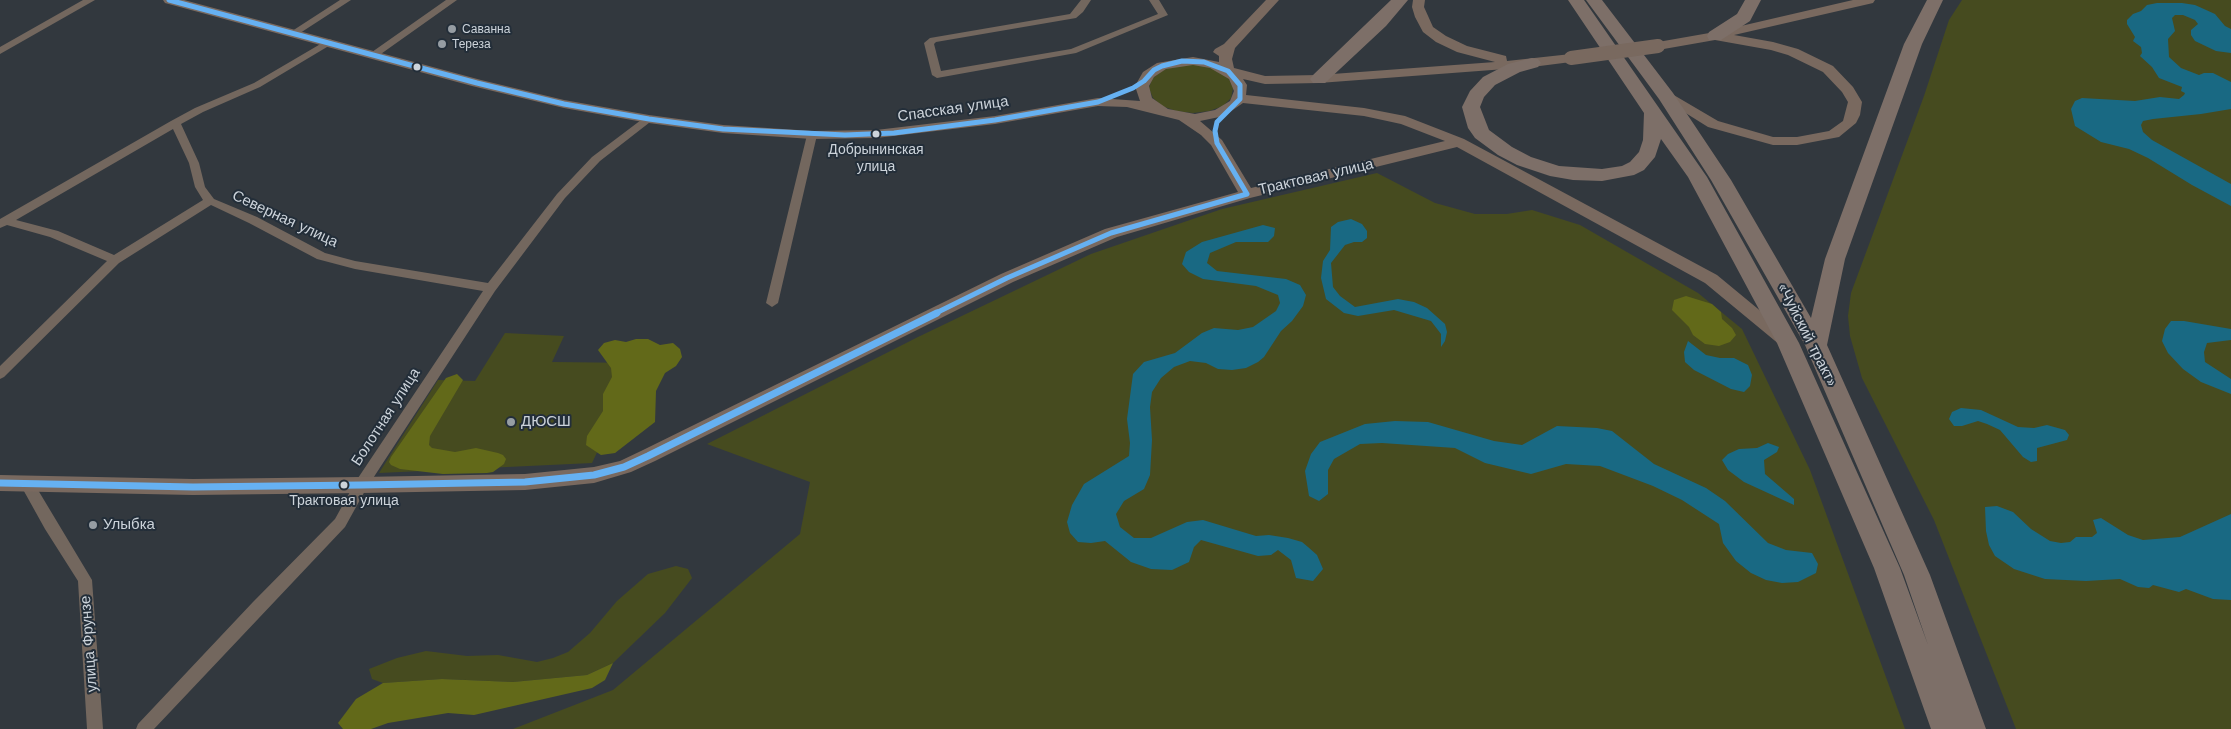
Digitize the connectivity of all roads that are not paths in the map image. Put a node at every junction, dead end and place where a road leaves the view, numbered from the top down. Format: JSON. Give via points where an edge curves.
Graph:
{"nodes":[{"id":1,"x":90,"y":0,"type":"edge"},
{"id":2,"x":170,"y":0,"type":"edge"},
{"id":3,"x":346,"y":0,"type":"edge"},
{"id":4,"x":452,"y":0,"type":"edge"},
{"id":5,"x":1086,"y":0,"type":"edge"},
{"id":6,"x":1154,"y":0,"type":"edge"},
{"id":7,"x":1273,"y":0,"type":"edge"},
{"id":8,"x":1400,"y":0,"type":"edge"},
{"id":9,"x":1419,"y":0,"type":"edge"},
{"id":10,"x":1576,"y":0,"type":"edge"},
{"id":11,"x":1594,"y":0,"type":"edge"},
{"id":12,"x":1753,"y":0,"type":"edge"},
{"id":13,"x":1869,"y":0,"type":"edge"},
{"id":14,"x":1935,"y":0,"type":"edge"},
{"id":15,"x":294,"y":33,"type":"junction"},
{"id":16,"x":1714,"y":36,"type":"junction"},
{"id":17,"x":329,"y":42,"type":"junction"},
{"id":18,"x":1229,"y":47,"type":"junction"},
{"id":19,"x":0,"y":51,"type":"edge"},
{"id":20,"x":375,"y":54,"type":"junction"},
{"id":21,"x":1193,"y":61,"type":"junction"},
{"id":22,"x":1530,"y":63,"type":"junction"},
{"id":23,"x":1228,"y":71,"type":"junction"},
{"id":24,"x":1319,"y":79,"type":"junction"},
{"id":25,"x":1283,"y":80,"type":"junction"},
{"id":26,"x":1144,"y":81,"type":"junction"},
{"id":27,"x":1240,"y":98,"type":"junction"},
{"id":28,"x":1098,"y":102,"type":"junction"},
{"id":29,"x":1660,"y":105,"type":"junction"},
{"id":30,"x":1157,"y":109,"type":"junction"},
{"id":31,"x":1226,"y":111,"type":"junction"},
{"id":32,"x":1185,"y":118,"type":"junction"},
{"id":33,"x":649,"y":120,"type":"junction"},
{"id":34,"x":175,"y":123,"type":"junction"},
{"id":35,"x":812,"y":135,"type":"junction"},
{"id":36,"x":1459,"y":142,"type":"junction"},
{"id":37,"x":1217,"y":143,"type":"junction"},
{"id":38,"x":1247,"y":194,"type":"junction"},
{"id":39,"x":210,"y":201,"type":"junction"},
{"id":40,"x":3,"y":222,"type":"edge"},
{"id":41,"x":115,"y":260,"type":"junction"},
{"id":42,"x":491,"y":288,"type":"junction"},
{"id":43,"x":772,"y":303,"type":"dead end"},
{"id":44,"x":1788,"y":343,"type":"junction"},
{"id":45,"x":1816,"y":345,"type":"junction"},
{"id":46,"x":0,"y":374,"type":"edge"},
{"id":47,"x":0,"y":483,"type":"edge"},
{"id":48,"x":27,"y":484,"type":"junction"},
{"id":49,"x":361,"y":485,"type":"junction"},
{"id":50,"x":94,"y":729,"type":"edge"},
{"id":51,"x":144,"y":729,"type":"edge"},
{"id":52,"x":1945,"y":729,"type":"edge"},
{"id":53,"x":1972,"y":729,"type":"edge"}],
"edges":[{"from":1,"to":19,"type":"street"},
{"from":2,"to":15,"type":"street","name":"Спасская улица"},
{"from":3,"to":15,"type":"street"},
{"from":4,"to":20,"type":"street"},
{"from":5,"to":6,"type":"street","via":[[1073,16],[933,40],[929,43],[937,75],[1073,51],[1163,15]]},
{"from":7,"to":18,"type":"street"},
{"from":8,"to":24,"type":"highway"},
{"from":9,"to":22,"type":"street","via":[[1424,23],[1441,40],[1489,57]]},
{"from":10,"to":29,"type":"highway","name":"«Чуйский тракт»"},
{"from":11,"to":29,"type":"highway","name":"«Чуйский тракт»"},
{"from":12,"to":16,"type":"highway","via":[[1744,17]]},
{"from":13,"to":16,"type":"street"},
{"from":14,"to":45,"type":"highway","via":[[1912,44],[1835,259]]},
{"from":15,"to":17,"type":"street","name":"Спасская улица"},
{"from":16,"to":22,"type":"street","bridge":true},
{"from":16,"to":29,"type":"street","via":[[1773,46],[1828,69],[1855,102],[1849,123],[1834,134],[1822,137],[1773,141],[1736,132]]},
{"from":17,"to":20,"type":"street","name":"Спасская улица"},
{"from":17,"to":34,"type":"street","via":[[257,85]]},
{"from":18,"to":21,"type":"street"},
{"from":18,"to":23,"type":"street","via":[[1225,59]]},
{"from":20,"to":33,"type":"street","name":"Спасская улица","via":[[564,104]]},
{"from":21,"to":23,"type":"street","via":[[1213,64]]},
{"from":21,"to":26,"type":"street","via":[[1162,66]]},
{"from":22,"to":24,"type":"street"},
{"from":22,"to":29,"type":"highway","via":[[1489,81],[1476,95],[1471,107],[1482,134],[1524,161],[1558,172],[1602,175],[1637,166],[1648,153]]},
{"from":23,"to":25,"type":"street","via":[[1256,79]]},
{"from":23,"to":27,"type":"street","via":[[1240,85]]},
{"from":24,"to":25,"type":"street"},
{"from":25,"to":27,"type":"street","via":[[1259,87]]},
{"from":26,"to":28,"type":"street","name":"Спасская улица"},
{"from":26,"to":30,"type":"street","via":[[1144,96]]},
{"from":27,"to":31,"type":"street"},
{"from":27,"to":36,"type":"street","via":[[1379,114],[1411,122]]},
{"from":28,"to":30,"type":"street","name":"Спасская улица"},
{"from":28,"to":35,"type":"street","name":"Спасская улица","via":[[894,134]]},
{"from":29,"to":44,"type":"highway","name":"«Чуйский тракт»"},
{"from":29,"to":45,"type":"highway","name":"«Чуйский тракт»","via":[[1721,180]]},
{"from":30,"to":32,"type":"street"},
{"from":31,"to":32,"type":"street","via":[[1206,117]]},
{"from":31,"to":37,"type":"street","via":[[1216,126]]},
{"from":32,"to":37,"type":"street"},
{"from":33,"to":35,"type":"street","name":"Спасская улица"},
{"from":33,"to":42,"type":"street","name":"Болотная улица","via":[[583,171]]},
{"from":34,"to":39,"type":"street","name":"Северная улица","via":[[194,163],[200,188]]},
{"from":34,"to":40,"type":"street"},
{"from":35,"to":43,"type":"street"},
{"from":36,"to":38,"type":"street","name":"Трактовая улица"},
{"from":36,"to":44,"type":"street","via":[[1711,279]]},
{"from":37,"to":38,"type":"street"},
{"from":38,"to":49,"type":"street","name":"Трактовая улица","via":[[1111,233],[1050,259],[624,466],[594,475],[525,482]]},
{"from":39,"to":41,"type":"street"},
{"from":39,"to":42,"type":"street","name":"Северная улица","via":[[321,256],[354,265]]},
{"from":40,"to":41,"type":"street","via":[[54,234]]},
{"from":41,"to":46,"type":"street"},
{"from":42,"to":49,"type":"street","name":"Болотная улица"},
{"from":44,"to":52,"type":"highway","name":"«Чуйский тракт»","via":[[1888,568]]},
{"from":45,"to":53,"type":"highway","name":"«Чуйский тракт»","via":[[1917,575]]},
{"from":47,"to":48,"type":"street","name":"Трактовая улица"},
{"from":48,"to":49,"type":"street","name":"Трактовая улица","via":[[193,487]]},
{"from":48,"to":50,"type":"street","name":"улица Фрунзе","via":[[85,580]]},
{"from":49,"to":51,"type":"street","name":"Болотная улица","via":[[340,524]]}]}
